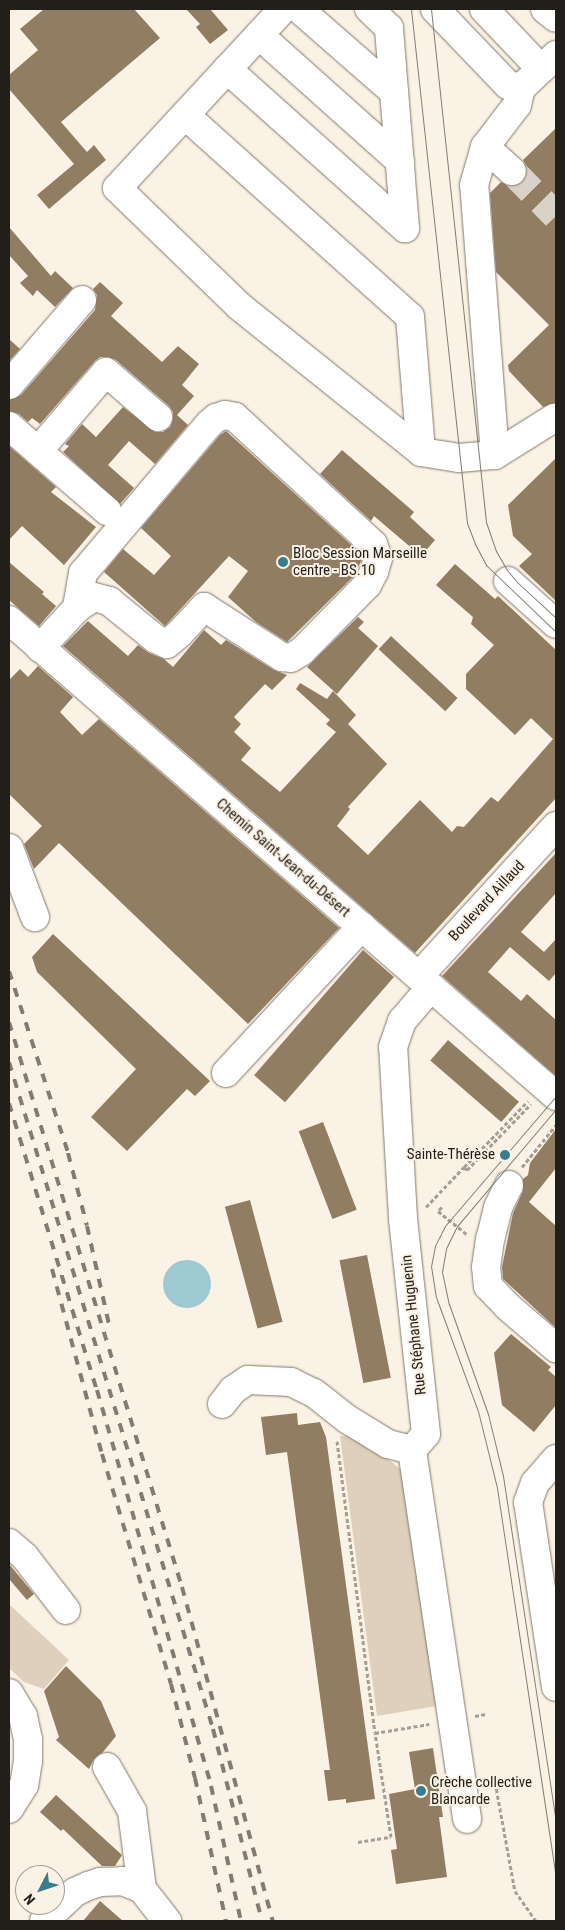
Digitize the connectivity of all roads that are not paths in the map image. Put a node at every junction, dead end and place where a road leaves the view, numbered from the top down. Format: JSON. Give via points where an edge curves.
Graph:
{"nodes":[{"id":1,"x":283,"y":9,"type":"edge"},
{"id":2,"x":299,"y":9,"type":"edge"},
{"id":3,"x":369,"y":9,"type":"edge"},
{"id":4,"x":435,"y":9,"type":"edge"},
{"id":5,"x":484,"y":9,"type":"edge"},
{"id":6,"x":545,"y":9,"type":"edge"},
{"id":7,"x":556,"y":18,"type":"edge"},
{"id":8,"x":259,"y":34,"type":"junction"},
{"id":9,"x":549,"y":62,"type":"edge"},
{"id":10,"x":227,"y":69,"type":"junction"},
{"id":11,"x":521,"y":88,"type":"junction"},
{"id":12,"x":394,"y":92,"type":"junction"},
{"id":13,"x":185,"y":115,"type":"junction"},
{"id":14,"x":486,"y":147,"type":"junction"},
{"id":15,"x":400,"y":161,"type":"junction"},
{"id":16,"x":512,"y":171,"type":"tunnel mouth"},
{"id":17,"x":82,"y":300,"type":"dead end"},
{"id":18,"x":9,"y":384,"type":"edge"},
{"id":19,"x":158,"y":417,"type":"dead end"},
{"id":20,"x":554,"y":418,"type":"dead end"},
{"id":21,"x":9,"y":426,"type":"edge"},
{"id":22,"x":38,"y":451,"type":"junction"},
{"id":23,"x":421,"y":452,"type":"junction"},
{"id":24,"x":495,"y":455,"type":"junction"},
{"id":25,"x":107,"y":511,"type":"dead end"},
{"id":26,"x":508,"y":581,"type":"dead end"},
{"id":27,"x":78,"y":608,"type":"junction"},
{"id":28,"x":9,"y":620,"type":"edge"},
{"id":29,"x":556,"y":624,"type":"edge"},
{"id":30,"x":40,"y":648,"type":"junction"},
{"id":31,"x":556,"y":826,"type":"edge"},
{"id":32,"x":9,"y":848,"type":"edge"},
{"id":33,"x":35,"y":917,"type":"dead end"},
{"id":34,"x":362,"y":926,"type":"junction"},
{"id":35,"x":425,"y":982,"type":"junction"},
{"id":36,"x":226,"y":1073,"type":"dead end"},
{"id":37,"x":543,"y":1094,"type":"edge"},
{"id":38,"x":509,"y":1185,"type":"road end"},
{"id":39,"x":556,"y":1348,"type":"edge"},
{"id":40,"x":222,"y":1404,"type":"dead end"},
{"id":41,"x":412,"y":1450,"type":"junction"},
{"id":42,"x":556,"y":1459,"type":"edge"},
{"id":43,"x":9,"y":1543,"type":"edge"},
{"id":44,"x":66,"y":1610,"type":"dead end"},
{"id":45,"x":553,"y":1647,"type":"edge"},
{"id":46,"x":556,"y":1686,"type":"edge"},
{"id":47,"x":9,"y":1693,"type":"edge"},
{"id":48,"x":107,"y":1767,"type":"dead end"},
{"id":49,"x":9,"y":1808,"type":"edge"},
{"id":50,"x":467,"y":1819,"type":"dead end"},
{"id":51,"x":142,"y":1889,"type":"junction"},
{"id":52,"x":44,"y":1921,"type":"edge"},
{"id":53,"x":167,"y":1921,"type":"edge"}],
"edges":[{"from":1,"to":8,"type":"street"},
{"from":2,"to":12,"type":"street"},
{"from":3,"to":12,"type":"street","via":[[389,28]]},
{"from":4,"to":11,"type":"street","via":[[508,85]]},
{"from":5,"to":9,"type":"street"},
{"from":6,"to":7,"type":"street"},
{"from":8,"to":10,"type":"street"},
{"from":8,"to":15,"type":"street"},
{"from":9,"to":11,"type":"street"},
{"from":10,"to":13,"type":"street"},
{"from":10,"to":15,"type":"street","via":[[405,228]]},
{"from":11,"to":14,"type":"street","via":[[518,105]]},
{"from":12,"to":15,"type":"street"},
{"from":13,"to":23,"type":"street","via":[[410,317]]},
{"from":13,"to":23,"type":"street","via":[[117,188],[239,306]]},
{"from":14,"to":16,"type":"street"},
{"from":14,"to":24,"type":"street","via":[[474,185]]},
{"from":17,"to":18,"type":"street"},
{"from":19,"to":22,"type":"street","via":[[106,372]]},
{"from":20,"to":24,"type":"street"},
{"from":21,"to":22,"type":"street"},
{"from":22,"to":25,"type":"street"},
{"from":23,"to":24,"type":"street","via":[[459,458]]},
{"from":26,"to":29,"type":"street"},
{"from":27,"to":27,"type":"street","via":[[94,598],[109,601],[156,639],[167,644],[204,607],[282,657],[291,658],[302,652],[367,585],[378,558],[373,544],[235,417],[225,415],[209,424],[83,573]]},
{"from":27,"to":30,"type":"street"},
{"from":28,"to":30,"type":"street","name":"Chemin Saint-Jean-du-Désert"},
{"from":30,"to":34,"type":"street","name":"Chemin Saint-Jean-du-Désert"},
{"from":31,"to":35,"type":"street","name":"Boulevard Aillaud"},
{"from":32,"to":33,"type":"street"},
{"from":34,"to":35,"type":"street","name":"Chemin Saint-Jean-du-Désert"},
{"from":34,"to":36,"type":"street"},
{"from":35,"to":37,"type":"street","name":"Chemin Saint-Jean-du-Désert"},
{"from":35,"to":41,"type":"street","name":"Rue Stéphane Huguenin","via":[[402,1021],[393,1047],[403,1218],[426,1434]]},
{"from":38,"to":39,"type":"street","via":[[498,1208],[489,1250],[486,1267],[488,1286]]},
{"from":40,"to":41,"type":"street","via":[[233,1390],[248,1380],[291,1382],[314,1393],[388,1444]]},
{"from":41,"to":50,"type":"street"},
{"from":42,"to":45,"type":"street","via":[[534,1483],[528,1502]]},
{"from":43,"to":44,"type":"street","via":[[25,1557]]},
{"from":45,"to":46,"type":"street"},
{"from":47,"to":49,"type":"street","via":[[23,1716],[28,1740],[24,1785]]},
{"from":48,"to":51,"type":"street","via":[[132,1811]]},
{"from":51,"to":52,"type":"street","via":[[123,1881],[88,1886],[75,1892]]},
{"from":51,"to":53,"type":"street"}]}
